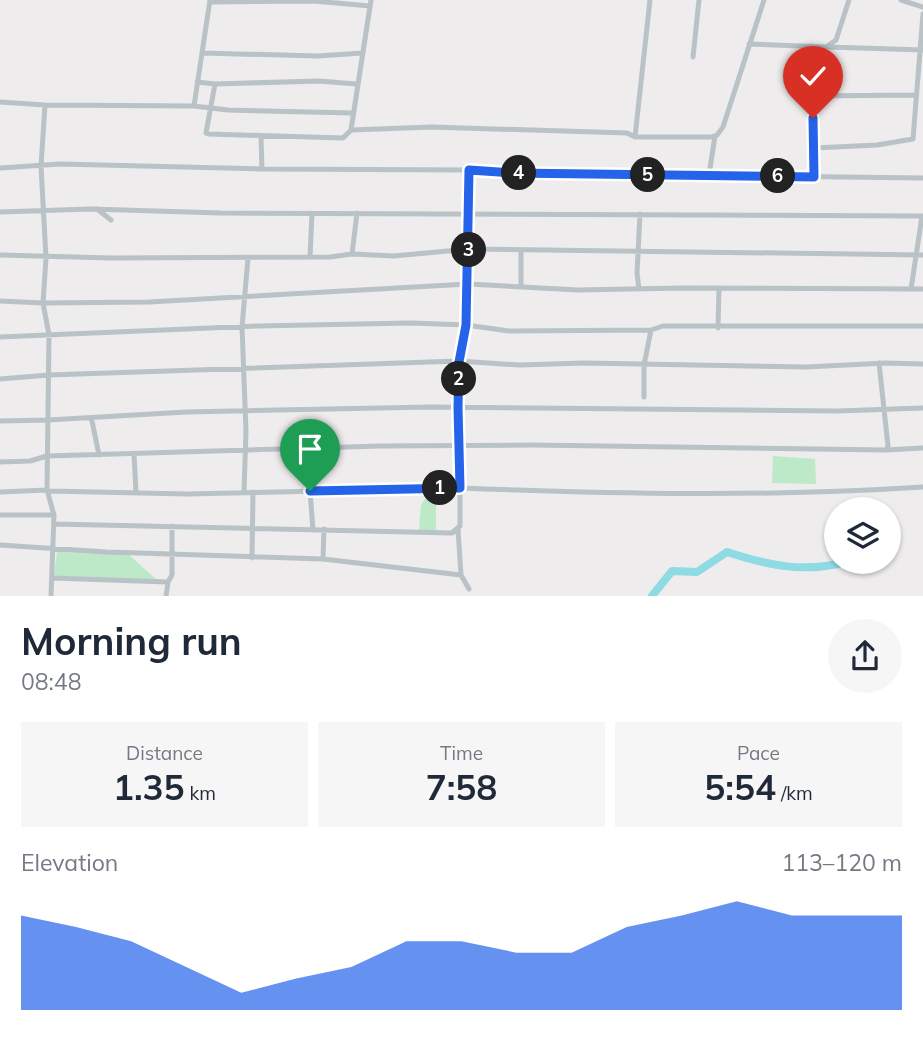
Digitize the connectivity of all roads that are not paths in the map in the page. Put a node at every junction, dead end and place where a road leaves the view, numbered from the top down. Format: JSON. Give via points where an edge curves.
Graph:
{"nodes":[{"id":1,"x":650,"y":0,"type":"edge"},
{"id":2,"x":699,"y":0,"type":"edge"},
{"id":3,"x":764,"y":0,"type":"edge"},
{"id":4,"x":849,"y":0,"type":"edge"},
{"id":5,"x":901,"y":0,"type":"edge"},
{"id":6,"x":210,"y":1,"type":"edge"},
{"id":7,"x":370,"y":3,"type":"edge"},
{"id":8,"x":923,"y":7,"type":"edge"},
{"id":9,"x":923,"y":14,"type":"edge"},
{"id":10,"x":749,"y":44,"type":"junction"},
{"id":11,"x":811,"y":46,"type":"junction"},
{"id":12,"x":826,"y":47,"type":"junction"},
{"id":13,"x":921,"y":50,"type":"edge"},
{"id":14,"x":202,"y":53,"type":"junction"},
{"id":15,"x":362,"y":53,"type":"junction"},
{"id":16,"x":693,"y":57,"type":"dead end"},
{"id":17,"x":197,"y":82,"type":"junction"},
{"id":18,"x":215,"y":84,"type":"junction"},
{"id":19,"x":356,"y":84,"type":"junction"},
{"id":20,"x":916,"y":94,"type":"junction"},
{"id":21,"x":812,"y":96,"type":"junction"},
{"id":22,"x":0,"y":102,"type":"edge"},
{"id":23,"x":45,"y":105,"type":"junction"},
{"id":24,"x":194,"y":106,"type":"junction"},
{"id":25,"x":210,"y":108,"type":"junction"},
{"id":26,"x":352,"y":113,"type":"junction"},
{"id":27,"x":351,"y":130,"type":"junction"},
{"id":28,"x":715,"y":136,"type":"junction"},
{"id":29,"x":261,"y":137,"type":"junction"},
{"id":30,"x":635,"y":137,"type":"junction"},
{"id":31,"x":914,"y":139,"type":"junction"},
{"id":32,"x":923,"y":139,"type":"edge"},
{"id":33,"x":814,"y":148,"type":"junction"},
{"id":34,"x":41,"y":166,"type":"junction"},
{"id":35,"x":0,"y":168,"type":"edge"},
{"id":36,"x":262,"y":169,"type":"junction"},
{"id":37,"x":469,"y":170,"type":"junction"},
{"id":38,"x":709,"y":175,"type":"junction"},
{"id":39,"x":814,"y":177,"type":"junction"},
{"id":40,"x":923,"y":178,"type":"edge"},
{"id":41,"x":97,"y":209,"type":"junction"},
{"id":42,"x":45,"y":210,"type":"junction"},
{"id":43,"x":0,"y":212,"type":"edge"},
{"id":44,"x":468,"y":212,"type":"junction"},
{"id":45,"x":312,"y":213,"type":"junction"},
{"id":46,"x":357,"y":213,"type":"junction"},
{"id":47,"x":640,"y":214,"type":"junction"},
{"id":48,"x":923,"y":216,"type":"edge"},
{"id":49,"x":111,"y":220,"type":"dead end"},
{"id":50,"x":469,"y":249,"type":"junction"},
{"id":51,"x":521,"y":250,"type":"junction"},
{"id":52,"x":639,"y":250,"type":"junction"},
{"id":53,"x":352,"y":254,"type":"junction"},
{"id":54,"x":0,"y":255,"type":"edge"},
{"id":55,"x":919,"y":255,"type":"edge"},
{"id":56,"x":310,"y":257,"type":"junction"},
{"id":57,"x":46,"y":258,"type":"junction"},
{"id":58,"x":248,"y":258,"type":"junction"},
{"id":59,"x":468,"y":284,"type":"junction"},
{"id":60,"x":522,"y":285,"type":"junction"},
{"id":61,"x":719,"y":288,"type":"junction"},
{"id":62,"x":639,"y":289,"type":"junction"},
{"id":63,"x":911,"y":289,"type":"junction"},
{"id":64,"x":923,"y":289,"type":"edge"},
{"id":65,"x":244,"y":297,"type":"junction"},
{"id":66,"x":0,"y":301,"type":"edge"},
{"id":67,"x":43,"y":303,"type":"junction"},
{"id":68,"x":466,"y":325,"type":"junction"},
{"id":69,"x":242,"y":327,"type":"junction"},
{"id":70,"x":923,"y":327,"type":"edge"},
{"id":71,"x":718,"y":328,"type":"junction"},
{"id":72,"x":651,"y":330,"type":"junction"},
{"id":73,"x":49,"y":335,"type":"junction"},
{"id":74,"x":0,"y":337,"type":"edge"},
{"id":75,"x":459,"y":362,"type":"junction"},
{"id":76,"x":879,"y":363,"type":"junction"},
{"id":77,"x":644,"y":365,"type":"junction"},
{"id":78,"x":923,"y":365,"type":"edge"},
{"id":79,"x":243,"y":369,"type":"junction"},
{"id":80,"x":49,"y":375,"type":"junction"},
{"id":81,"x":0,"y":379,"type":"edge"},
{"id":82,"x":644,"y":397,"type":"dead end"},
{"id":83,"x":458,"y":407,"type":"junction"},
{"id":84,"x":923,"y":408,"type":"edge"},
{"id":85,"x":883,"y":409,"type":"junction"},
{"id":86,"x":245,"y":411,"type":"junction"},
{"id":87,"x":0,"y":421,"type":"edge"},
{"id":88,"x":48,"y":421,"type":"junction"},
{"id":89,"x":92,"y":421,"type":"dead end"},
{"id":90,"x":458,"y":446,"type":"junction"},
{"id":91,"x":923,"y":448,"type":"edge"},
{"id":92,"x":246,"y":450,"type":"junction"},
{"id":93,"x":886,"y":450,"type":"junction"},
{"id":94,"x":134,"y":454,"type":"junction"},
{"id":95,"x":99,"y":455,"type":"junction"},
{"id":96,"x":47,"y":456,"type":"junction"},
{"id":97,"x":0,"y":462,"type":"edge"},
{"id":98,"x":923,"y":487,"type":"edge"},
{"id":99,"x":460,"y":488,"type":"junction"},
{"id":100,"x":48,"y":491,"type":"junction"},
{"id":101,"x":310,"y":491,"type":"junction"},
{"id":102,"x":0,"y":492,"type":"edge"},
{"id":103,"x":136,"y":492,"type":"junction"},
{"id":104,"x":244,"y":492,"type":"junction"},
{"id":105,"x":253,"y":492,"type":"junction"},
{"id":106,"x":0,"y":515,"type":"edge"},
{"id":107,"x":54,"y":515,"type":"junction"},
{"id":108,"x":54,"y":524,"type":"junction"},
{"id":109,"x":172,"y":526,"type":"junction"},
{"id":110,"x":324,"y":529,"type":"junction"},
{"id":111,"x":253,"y":530,"type":"junction"},
{"id":112,"x":313,"y":530,"type":"junction"},
{"id":113,"x":458,"y":530,"type":"junction"},
{"id":114,"x":0,"y":545,"type":"edge"},
{"id":115,"x":54,"y":549,"type":"junction"},
{"id":116,"x":172,"y":555,"type":"junction"},
{"id":117,"x":253,"y":558,"type":"junction"},
{"id":118,"x":324,"y":559,"type":"junction"},
{"id":119,"x":461,"y":575,"type":"junction"},
{"id":120,"x":52,"y":578,"type":"junction"},
{"id":121,"x":168,"y":582,"type":"junction"},
{"id":122,"x":469,"y":589,"type":"dead end"},
{"id":123,"x":51,"y":596,"type":"edge"},
{"id":124,"x":166,"y":596,"type":"edge"}],
"edges":[{"from":1,"to":30,"type":"street"},
{"from":2,"to":16,"type":"street"},
{"from":3,"to":10,"type":"street"},
{"from":4,"to":12,"type":"street","via":[[836,40]]},
{"from":5,"to":8,"type":"street"},
{"from":6,"to":7,"type":"street"},
{"from":6,"to":14,"type":"street"},
{"from":7,"to":15,"type":"street"},
{"from":9,"to":13,"type":"street"},
{"from":10,"to":11,"type":"street"},
{"from":10,"to":28,"type":"street","via":[[723,127]]},
{"from":11,"to":12,"type":"street"},
{"from":11,"to":21,"type":"street"},
{"from":12,"to":13,"type":"street"},
{"from":13,"to":20,"type":"street"},
{"from":14,"to":15,"type":"street"},
{"from":14,"to":17,"type":"street"},
{"from":15,"to":19,"type":"street"},
{"from":17,"to":18,"type":"street"},
{"from":17,"to":24,"type":"street"},
{"from":18,"to":19,"type":"street"},
{"from":18,"to":25,"type":"street"},
{"from":19,"to":26,"type":"street"},
{"from":20,"to":21,"type":"street"},
{"from":20,"to":31,"type":"street"},
{"from":21,"to":33,"type":"street"},
{"from":22,"to":23,"type":"street"},
{"from":23,"to":24,"type":"street"},
{"from":23,"to":34,"type":"street"},
{"from":24,"to":25,"type":"street"},
{"from":25,"to":26,"type":"street"},
{"from":25,"to":29,"type":"street","via":[[207,134]]},
{"from":26,"to":27,"type":"street"},
{"from":27,"to":29,"type":"street","via":[[343,138]]},
{"from":27,"to":30,"type":"street","via":[[495,128]]},
{"from":28,"to":30,"type":"street"},
{"from":28,"to":38,"type":"street"},
{"from":29,"to":36,"type":"street"},
{"from":31,"to":32,"type":"street"},
{"from":31,"to":33,"type":"street"},
{"from":33,"to":39,"type":"street"},
{"from":34,"to":35,"type":"street"},
{"from":34,"to":36,"type":"street"},
{"from":34,"to":42,"type":"street"},
{"from":36,"to":37,"type":"street"},
{"from":37,"to":38,"type":"street"},
{"from":37,"to":44,"type":"street"},
{"from":38,"to":39,"type":"street"},
{"from":39,"to":40,"type":"street"},
{"from":41,"to":42,"type":"street"},
{"from":41,"to":45,"type":"street"},
{"from":41,"to":49,"type":"street"},
{"from":42,"to":43,"type":"street"},
{"from":42,"to":57,"type":"street"},
{"from":44,"to":46,"type":"street"},
{"from":44,"to":47,"type":"street"},
{"from":44,"to":50,"type":"street"},
{"from":45,"to":46,"type":"street"},
{"from":45,"to":56,"type":"street"},
{"from":46,"to":53,"type":"street"},
{"from":47,"to":48,"type":"street"},
{"from":47,"to":52,"type":"street"},
{"from":48,"to":55,"type":"street"},
{"from":50,"to":51,"type":"street"},
{"from":50,"to":53,"type":"street"},
{"from":50,"to":59,"type":"street"},
{"from":51,"to":52,"type":"street"},
{"from":51,"to":60,"type":"street"},
{"from":52,"to":55,"type":"street"},
{"from":52,"to":62,"type":"street"},
{"from":53,"to":56,"type":"street"},
{"from":54,"to":57,"type":"street"},
{"from":55,"to":63,"type":"street"},
{"from":56,"to":58,"type":"street"},
{"from":57,"to":58,"type":"street"},
{"from":57,"to":67,"type":"street"},
{"from":58,"to":65,"type":"street"},
{"from":59,"to":60,"type":"street"},
{"from":59,"to":65,"type":"street"},
{"from":59,"to":68,"type":"street"},
{"from":60,"to":62,"type":"street"},
{"from":61,"to":62,"type":"street"},
{"from":61,"to":63,"type":"street"},
{"from":61,"to":71,"type":"street"},
{"from":63,"to":64,"type":"street"},
{"from":65,"to":67,"type":"street"},
{"from":65,"to":69,"type":"street"},
{"from":66,"to":67,"type":"street"},
{"from":67,"to":73,"type":"street"},
{"from":68,"to":69,"type":"street"},
{"from":68,"to":72,"type":"street","via":[[509,331]]},
{"from":68,"to":75,"type":"street"},
{"from":69,"to":73,"type":"street"},
{"from":69,"to":79,"type":"street"},
{"from":70,"to":71,"type":"street"},
{"from":71,"to":72,"type":"street","via":[[663,326]]},
{"from":72,"to":77,"type":"street"},
{"from":73,"to":74,"type":"street"},
{"from":73,"to":80,"type":"street"},
{"from":75,"to":77,"type":"street"},
{"from":75,"to":79,"type":"street"},
{"from":75,"to":83,"type":"street"},
{"from":76,"to":77,"type":"street"},
{"from":76,"to":78,"type":"street"},
{"from":76,"to":85,"type":"street"},
{"from":77,"to":82,"type":"street"},
{"from":79,"to":80,"type":"street"},
{"from":79,"to":86,"type":"street"},
{"from":80,"to":81,"type":"street"},
{"from":80,"to":88,"type":"street"},
{"from":83,"to":85,"type":"street"},
{"from":83,"to":86,"type":"street"},
{"from":83,"to":90,"type":"street"},
{"from":84,"to":85,"type":"street"},
{"from":85,"to":93,"type":"street"},
{"from":86,"to":88,"type":"street"},
{"from":86,"to":92,"type":"street"},
{"from":87,"to":88,"type":"street"},
{"from":88,"to":96,"type":"street"},
{"from":89,"to":95,"type":"street"},
{"from":90,"to":92,"type":"street"},
{"from":90,"to":93,"type":"street"},
{"from":90,"to":99,"type":"street"},
{"from":91,"to":93,"type":"street"},
{"from":92,"to":94,"type":"street"},
{"from":92,"to":104,"type":"street"},
{"from":94,"to":95,"type":"street"},
{"from":94,"to":103,"type":"street"},
{"from":95,"to":96,"type":"street"},
{"from":96,"to":97,"type":"street"},
{"from":96,"to":100,"type":"street"},
{"from":98,"to":99,"type":"street","via":[[777,493]]},
{"from":99,"to":101,"type":"street"},
{"from":99,"to":113,"type":"street"},
{"from":100,"to":102,"type":"street"},
{"from":100,"to":103,"type":"street"},
{"from":100,"to":107,"type":"street"},
{"from":101,"to":105,"type":"street"},
{"from":101,"to":112,"type":"street"},
{"from":103,"to":104,"type":"street"},
{"from":104,"to":105,"type":"street"},
{"from":105,"to":111,"type":"street"},
{"from":106,"to":107,"type":"street"},
{"from":107,"to":108,"type":"street"},
{"from":108,"to":109,"type":"street"},
{"from":108,"to":115,"type":"street"},
{"from":109,"to":111,"type":"street"},
{"from":109,"to":116,"type":"street"},
{"from":110,"to":112,"type":"street"},
{"from":110,"to":113,"type":"street"},
{"from":110,"to":118,"type":"street"},
{"from":111,"to":112,"type":"street"},
{"from":111,"to":117,"type":"street"},
{"from":113,"to":119,"type":"street"},
{"from":114,"to":115,"type":"street"},
{"from":115,"to":116,"type":"street"},
{"from":115,"to":120,"type":"street"},
{"from":116,"to":117,"type":"street"},
{"from":116,"to":121,"type":"street"},
{"from":117,"to":118,"type":"street"},
{"from":118,"to":119,"type":"street"},
{"from":119,"to":122,"type":"street"},
{"from":120,"to":121,"type":"street"},
{"from":120,"to":123,"type":"street"},
{"from":121,"to":124,"type":"street"}]}
